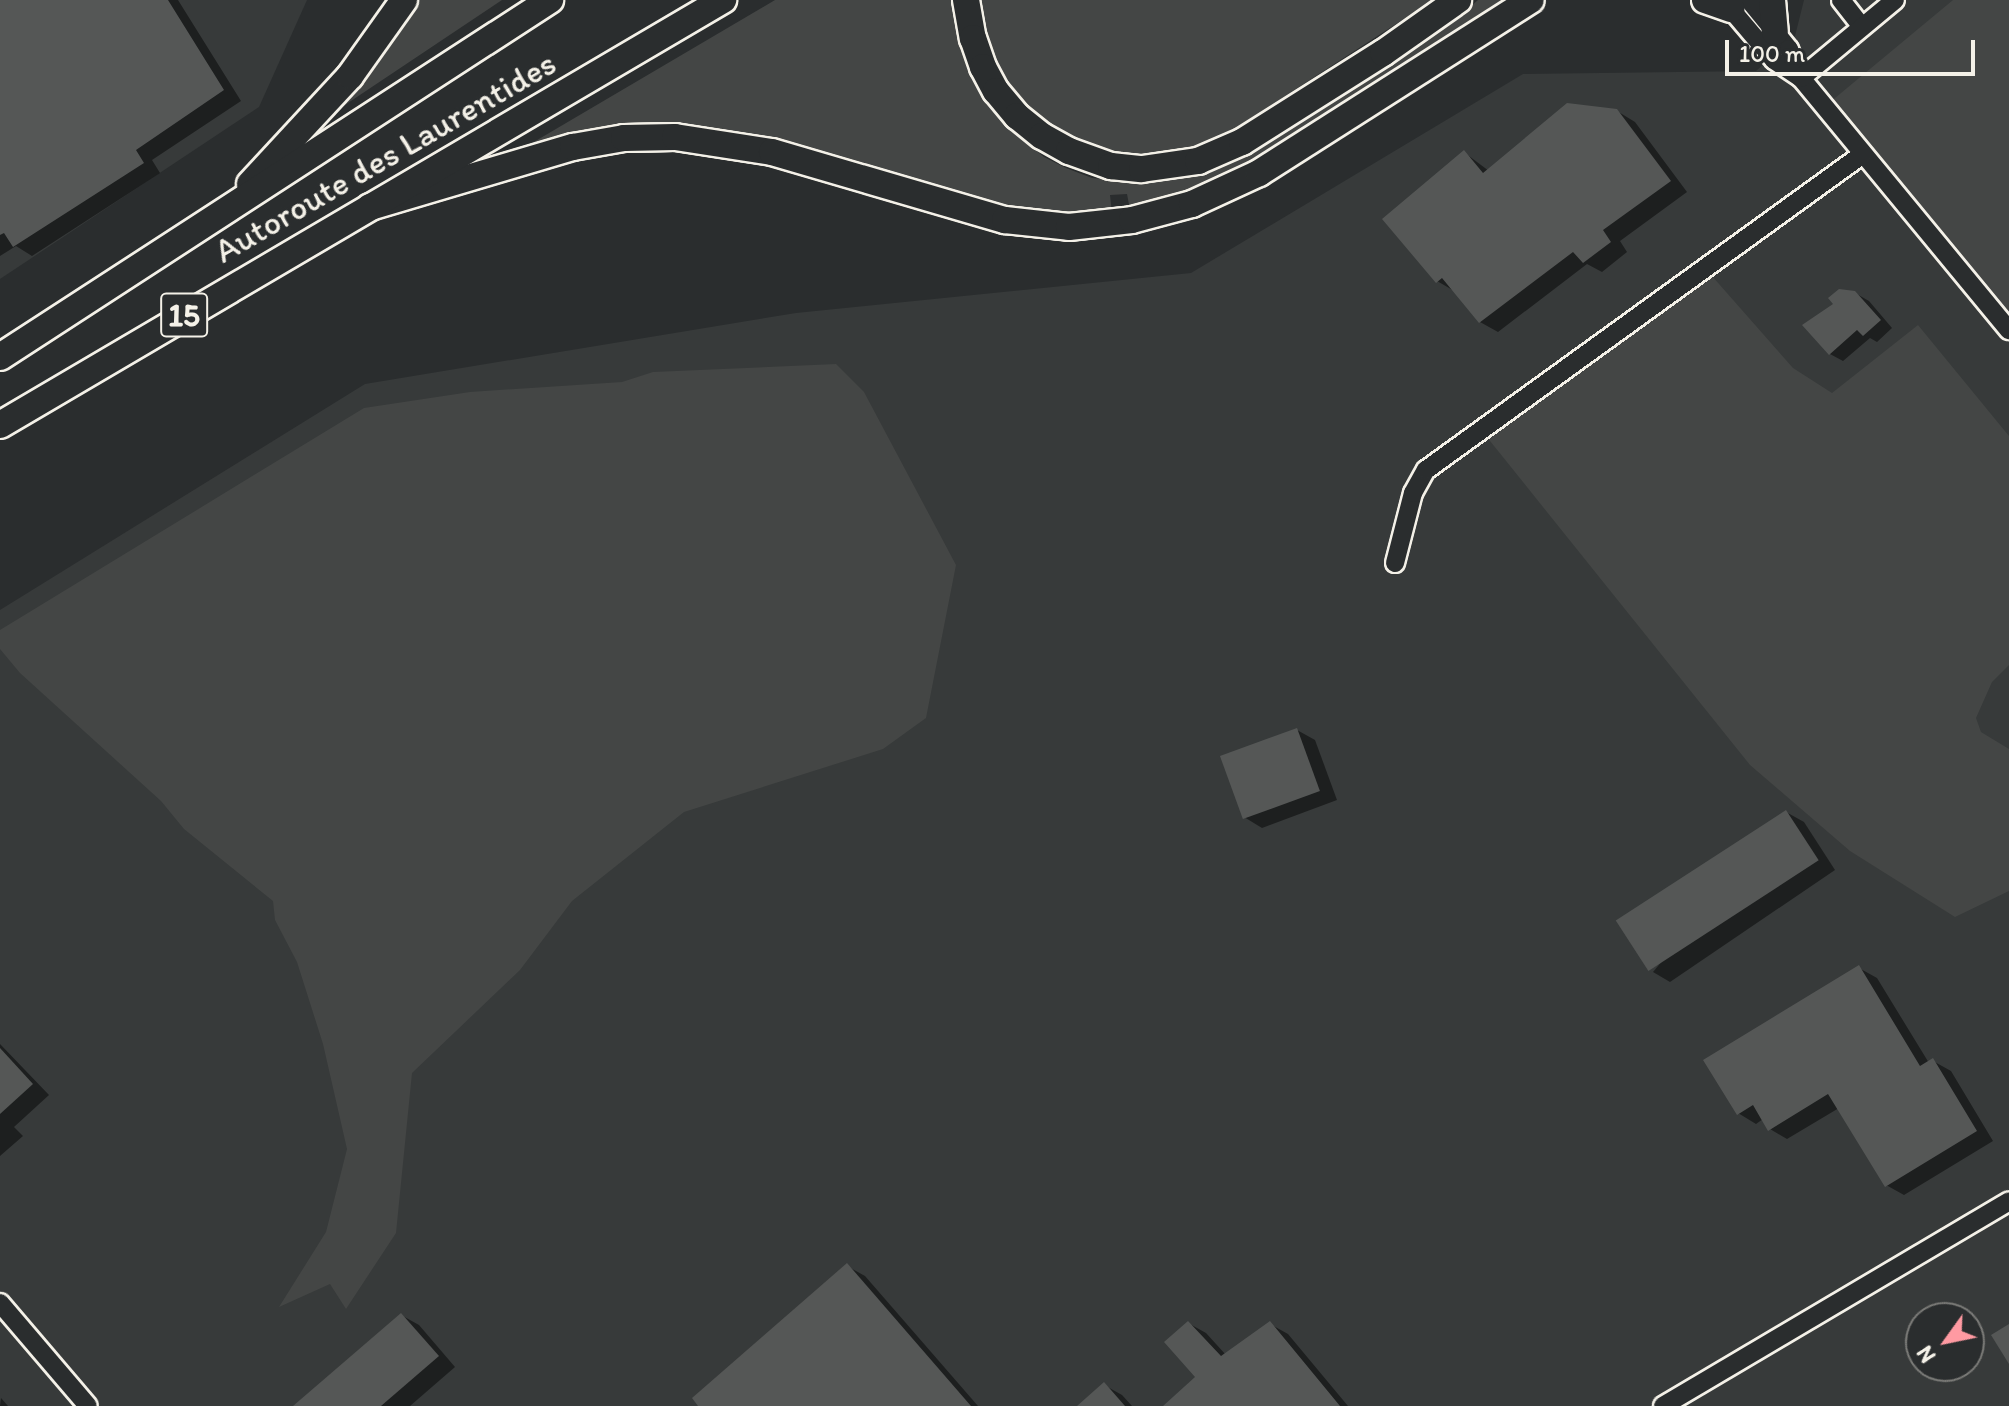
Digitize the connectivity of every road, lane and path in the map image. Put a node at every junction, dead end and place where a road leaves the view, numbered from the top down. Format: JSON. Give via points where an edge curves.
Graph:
{"nodes":[{"id":1,"x":404,"y":0,"type":"edge"},
{"id":2,"x":550,"y":0,"type":"edge"},
{"id":3,"x":723,"y":0,"type":"edge"},
{"id":4,"x":966,"y":0,"type":"edge"},
{"id":5,"x":1458,"y":0,"type":"edge"},
{"id":6,"x":1531,"y":0,"type":"edge"},
{"id":7,"x":1705,"y":0,"type":"edge"},
{"id":8,"x":1772,"y":0,"type":"edge"},
{"id":9,"x":1841,"y":0,"type":"edge"},
{"id":10,"x":1895,"y":0,"type":"edge"},
{"id":11,"x":1734,"y":3,"type":"edge"},
{"id":12,"x":1862,"y":27,"type":"junction"},
{"id":13,"x":1775,"y":32,"type":"junction"},
{"id":14,"x":1801,"y":78,"type":"junction"},
{"id":15,"x":1863,"y":154,"type":"junction"},
{"id":16,"x":370,"y":207,"type":"junction"},
{"id":17,"x":224,"y":213,"type":"junction"},
{"id":18,"x":2009,"y":330,"type":"edge"},
{"id":19,"x":0,"y":357,"type":"edge"},
{"id":20,"x":0,"y":425,"type":"edge"},
{"id":21,"x":1395,"y":563,"type":"dead end"},
{"id":22,"x":2009,"y":1201,"type":"edge"},
{"id":23,"x":0,"y":1303,"type":"edge"},
{"id":24,"x":88,"y":1406,"type":"edge"},
{"id":25,"x":1663,"y":1406,"type":"edge"}],
"edges":[{"from":1,"to":17,"type":"highway","via":[[350,76]]},
{"from":2,"to":17,"type":"highway","name":"Autoroute des Laurentides","number":"15"},
{"from":3,"to":16,"type":"highway","name":"Autoroute des Laurentides","number":"15"},
{"from":4,"to":5,"type":"highway","via":[[983,67],[1017,116],[1069,151],[1111,166],[1142,169],[1198,161],[1242,142]]},
{"from":6,"to":16,"type":"highway","via":[[1259,173],[1192,204],[1132,220],[1069,227],[1005,220],[772,152],[675,137],[573,147]]},
{"from":7,"to":11,"type":"highway"},
{"from":8,"to":13,"type":"highway"},
{"from":9,"to":12,"type":"street"},
{"from":10,"to":12,"type":"street"},
{"from":11,"to":13,"type":"street"},
{"from":11,"to":14,"type":"street","via":[[1774,60]]},
{"from":12,"to":14,"type":"street"},
{"from":13,"to":14,"type":"street"},
{"from":14,"to":15,"type":"street"},
{"from":15,"to":18,"type":"street"},
{"from":15,"to":21,"type":"street","via":[[1426,470],[1413,493]]},
{"from":16,"to":20,"type":"highway","name":"Autoroute des Laurentides","number":"15"},
{"from":17,"to":19,"type":"highway","name":"Autoroute des Laurentides","number":"15"},
{"from":22,"to":25,"type":"street"},
{"from":23,"to":24,"type":"street"}]}
